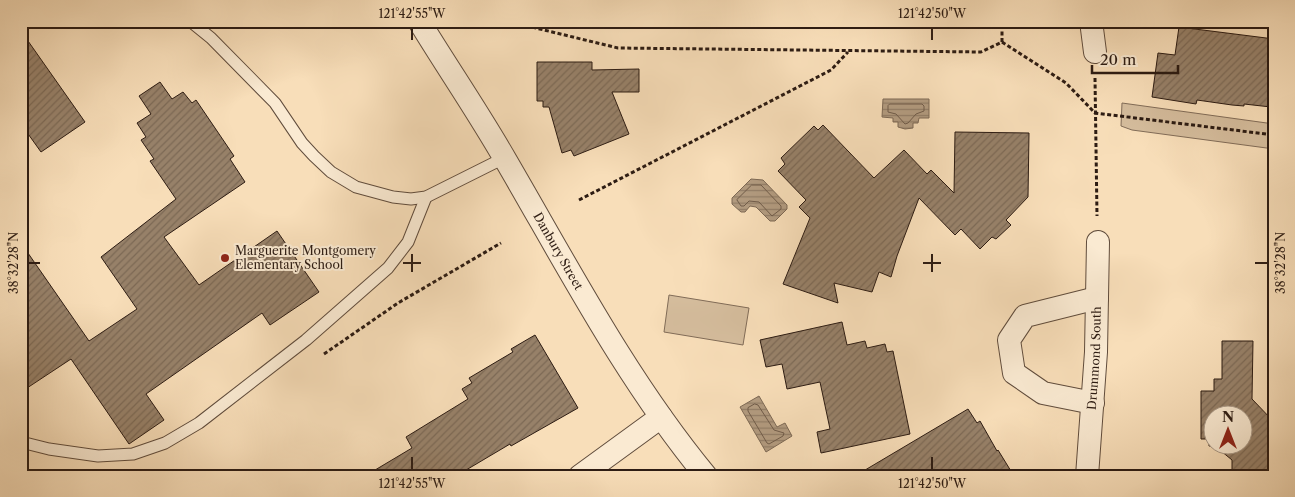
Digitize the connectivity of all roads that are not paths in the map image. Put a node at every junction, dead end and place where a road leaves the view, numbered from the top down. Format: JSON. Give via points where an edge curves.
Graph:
{"nodes":[{"id":1,"x":190,"y":21,"type":"edge"},
{"id":2,"x":419,"y":21,"type":"edge"},
{"id":3,"x":1091,"y":21,"type":"edge"},
{"id":4,"x":1095,"y":52,"type":"road end"},
{"id":5,"x":504,"y":158,"type":"junction"},
{"id":6,"x":426,"y":197,"type":"junction"},
{"id":7,"x":1098,"y":242,"type":"road end"},
{"id":8,"x":1097,"y":298,"type":"junction"},
{"id":9,"x":1093,"y":403,"type":"junction"},
{"id":10,"x":661,"y":417,"type":"junction"},
{"id":11,"x":21,"y":442,"type":"edge"},
{"id":12,"x":580,"y":476,"type":"edge"},
{"id":13,"x":706,"y":476,"type":"edge"},
{"id":14,"x":1086,"y":476,"type":"edge"}],
"edges":[{"from":1,"to":6,"type":"lane","via":[[258,84],[302,143],[331,172],[356,187],[374,193],[411,199]]},
{"from":2,"to":5,"type":"street","name":"Danbury Street"},
{"from":3,"to":4,"type":"street"},
{"from":5,"to":6,"type":"lane"},
{"from":5,"to":10,"type":"street","name":"Danbury Street","via":[[633,377]]},
{"from":6,"to":11,"type":"lane","via":[[408,242],[388,268],[306,340],[199,424],[165,442],[132,454],[98,456]]},
{"from":7,"to":8,"type":"street","name":"Drummond South"},
{"from":8,"to":9,"type":"street","name":"Drummond South"},
{"from":8,"to":9,"type":"street","via":[[1025,316],[1009,340],[1014,373],[1043,393]]},
{"from":9,"to":14,"type":"street","name":"Drummond South"},
{"from":10,"to":12,"type":"street"},
{"from":10,"to":13,"type":"street","name":"Danbury Street"}]}
